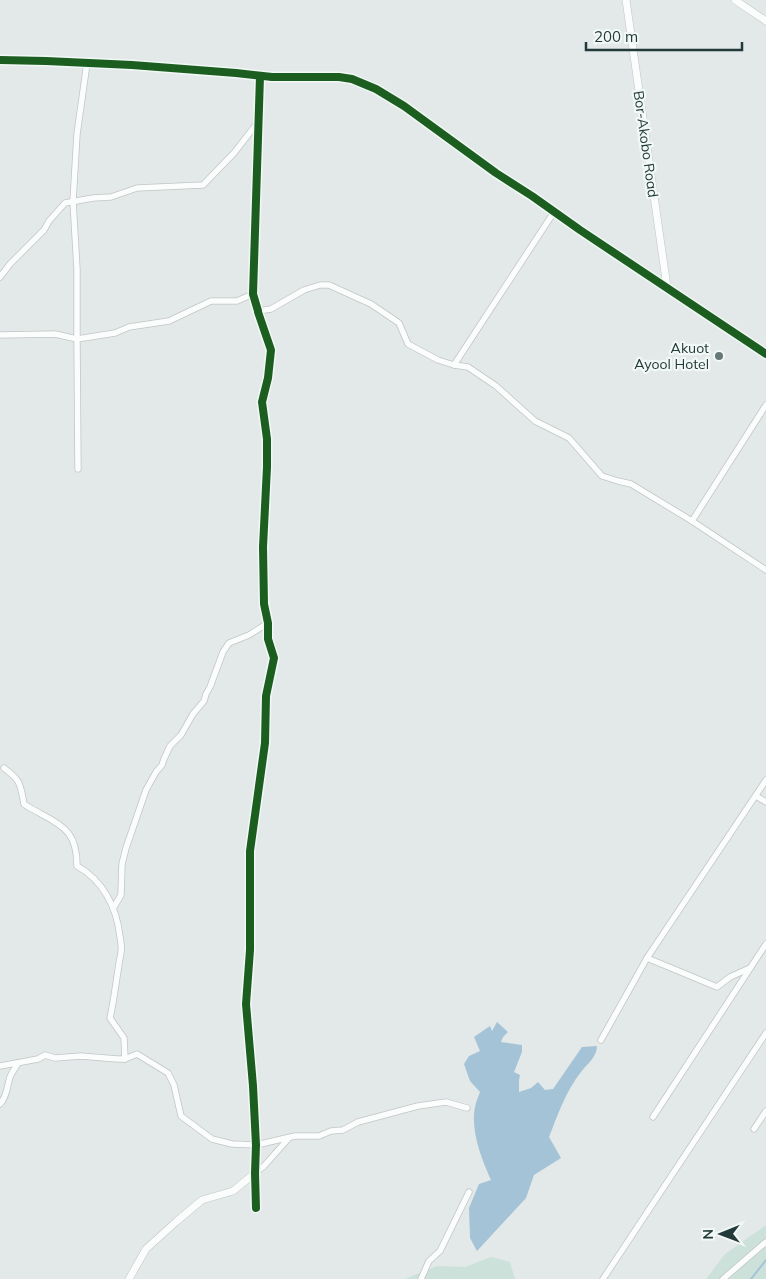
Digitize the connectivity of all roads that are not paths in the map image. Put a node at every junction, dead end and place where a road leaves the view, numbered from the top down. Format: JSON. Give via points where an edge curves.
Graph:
{"nodes":[{"id":1,"x":626,"y":0,"type":"edge"},
{"id":2,"x":735,"y":0,"type":"edge"},
{"id":3,"x":766,"y":21,"type":"edge"},
{"id":4,"x":0,"y":60,"type":"edge"},
{"id":5,"x":87,"y":63,"type":"junction"},
{"id":6,"x":260,"y":76,"type":"junction"},
{"id":7,"x":259,"y":121,"type":"junction"},
{"id":8,"x":73,"y":201,"type":"junction"},
{"id":9,"x":554,"y":212,"type":"junction"},
{"id":10,"x":0,"y":277,"type":"edge"},
{"id":11,"x":667,"y":287,"type":"junction"},
{"id":12,"x":253,"y":294,"type":"junction"},
{"id":13,"x":258,"y":311,"type":"junction"},
{"id":14,"x":0,"y":335,"type":"edge"},
{"id":15,"x":77,"y":339,"type":"junction"},
{"id":16,"x":766,"y":354,"type":"edge"},
{"id":17,"x":454,"y":365,"type":"junction"},
{"id":18,"x":766,"y":405,"type":"edge"},
{"id":19,"x":78,"y":469,"type":"dead end"},
{"id":20,"x":692,"y":522,"type":"junction"},
{"id":21,"x":766,"y":570,"type":"edge"},
{"id":22,"x":268,"y":623,"type":"junction"},
{"id":23,"x":4,"y":768,"type":"dead end"},
{"id":24,"x":766,"y":780,"type":"edge"},
{"id":25,"x":756,"y":796,"type":"junction"},
{"id":26,"x":766,"y":802,"type":"edge"},
{"id":27,"x":114,"y":907,"type":"junction"},
{"id":28,"x":766,"y":944,"type":"edge"},
{"id":29,"x":647,"y":958,"type":"junction"},
{"id":30,"x":750,"y":968,"type":"junction"},
{"id":31,"x":766,"y":1033,"type":"edge"},
{"id":32,"x":600,"y":1040,"type":"dead end"},
{"id":33,"x":125,"y":1059,"type":"junction"},
{"id":34,"x":18,"y":1062,"type":"junction"},
{"id":35,"x":0,"y":1066,"type":"edge"},
{"id":36,"x":0,"y":1104,"type":"edge"},
{"id":37,"x":467,"y":1108,"type":"dead end"},
{"id":38,"x":766,"y":1111,"type":"edge"},
{"id":39,"x":653,"y":1117,"type":"dead end"},
{"id":40,"x":754,"y":1129,"type":"dead end"},
{"id":41,"x":289,"y":1138,"type":"junction"},
{"id":42,"x":256,"y":1145,"type":"junction"},
{"id":43,"x":255,"y":1173,"type":"junction"},
{"id":44,"x":469,"y":1192,"type":"dead end"},
{"id":45,"x":256,"y":1208,"type":"dead end"},
{"id":46,"x":766,"y":1242,"type":"edge"},
{"id":47,"x":129,"y":1279,"type":"edge"},
{"id":48,"x":421,"y":1279,"type":"edge"},
{"id":49,"x":603,"y":1279,"type":"edge"},
{"id":50,"x":723,"y":1279,"type":"edge"}],
"edges":[{"from":1,"to":11,"type":"street","name":"Bor-Akobo Road"},
{"from":2,"to":3,"type":"street"},
{"from":4,"to":5,"type":"street"},
{"from":5,"to":6,"type":"street"},
{"from":5,"to":8,"type":"street","via":[[77,134]]},
{"from":6,"to":7,"type":"street"},
{"from":6,"to":9,"type":"street","via":[[338,77],[376,89]]},
{"from":7,"to":8,"type":"street","via":[[203,185],[137,188],[111,197]]},
{"from":7,"to":12,"type":"street"},
{"from":8,"to":10,"type":"street","via":[[65,203]]},
{"from":8,"to":15,"type":"street"},
{"from":9,"to":11,"type":"street"},
{"from":9,"to":17,"type":"street"},
{"from":11,"to":16,"type":"street"},
{"from":12,"to":13,"type":"street"},
{"from":12,"to":15,"type":"street","via":[[237,301],[211,302],[169,322]]},
{"from":13,"to":17,"type":"street","via":[[270,309],[304,290],[329,285],[371,304],[398,322],[408,344]]},
{"from":13,"to":22,"type":"street","via":[[271,350],[262,402],[267,439],[263,547],[264,604]]},
{"from":14,"to":15,"type":"street","via":[[55,334]]},
{"from":15,"to":19,"type":"street"},
{"from":17,"to":20,"type":"street","via":[[468,367],[496,386],[535,421],[569,438],[602,476],[631,484]]},
{"from":18,"to":20,"type":"street"},
{"from":20,"to":21,"type":"street"},
{"from":22,"to":27,"type":"street","via":[[229,643],[204,701],[170,746],[146,790],[126,848],[121,895]]},
{"from":22,"to":42,"type":"street","via":[[268,638],[274,658],[266,696],[265,743],[250,852],[250,950],[246,1004]]},
{"from":23,"to":27,"type":"street","via":[[18,779],[24,804],[70,833],[77,866],[96,880]]},
{"from":24,"to":25,"type":"street"},
{"from":25,"to":26,"type":"street"},
{"from":25,"to":29,"type":"street"},
{"from":27,"to":33,"type":"street","via":[[122,951],[110,1018],[124,1038]]},
{"from":28,"to":30,"type":"street"},
{"from":29,"to":30,"type":"street","via":[[717,987]]},
{"from":29,"to":32,"type":"street"},
{"from":30,"to":39,"type":"street"},
{"from":31,"to":49,"type":"street"},
{"from":33,"to":34,"type":"street","via":[[45,1055]]},
{"from":33,"to":42,"type":"street","via":[[138,1054],[168,1074],[182,1116],[212,1139]]},
{"from":34,"to":35,"type":"street"},
{"from":34,"to":36,"type":"street"},
{"from":37,"to":41,"type":"street","via":[[446,1102],[418,1106],[319,1136]]},
{"from":38,"to":40,"type":"street"},
{"from":41,"to":42,"type":"street"},
{"from":41,"to":43,"type":"street"},
{"from":42,"to":43,"type":"street"},
{"from":43,"to":45,"type":"street"},
{"from":43,"to":47,"type":"street","via":[[233,1190],[202,1200],[177,1221],[146,1249]]},
{"from":44,"to":48,"type":"street","via":[[440,1251],[428,1261]]},
{"from":46,"to":50,"type":"street"}]}
